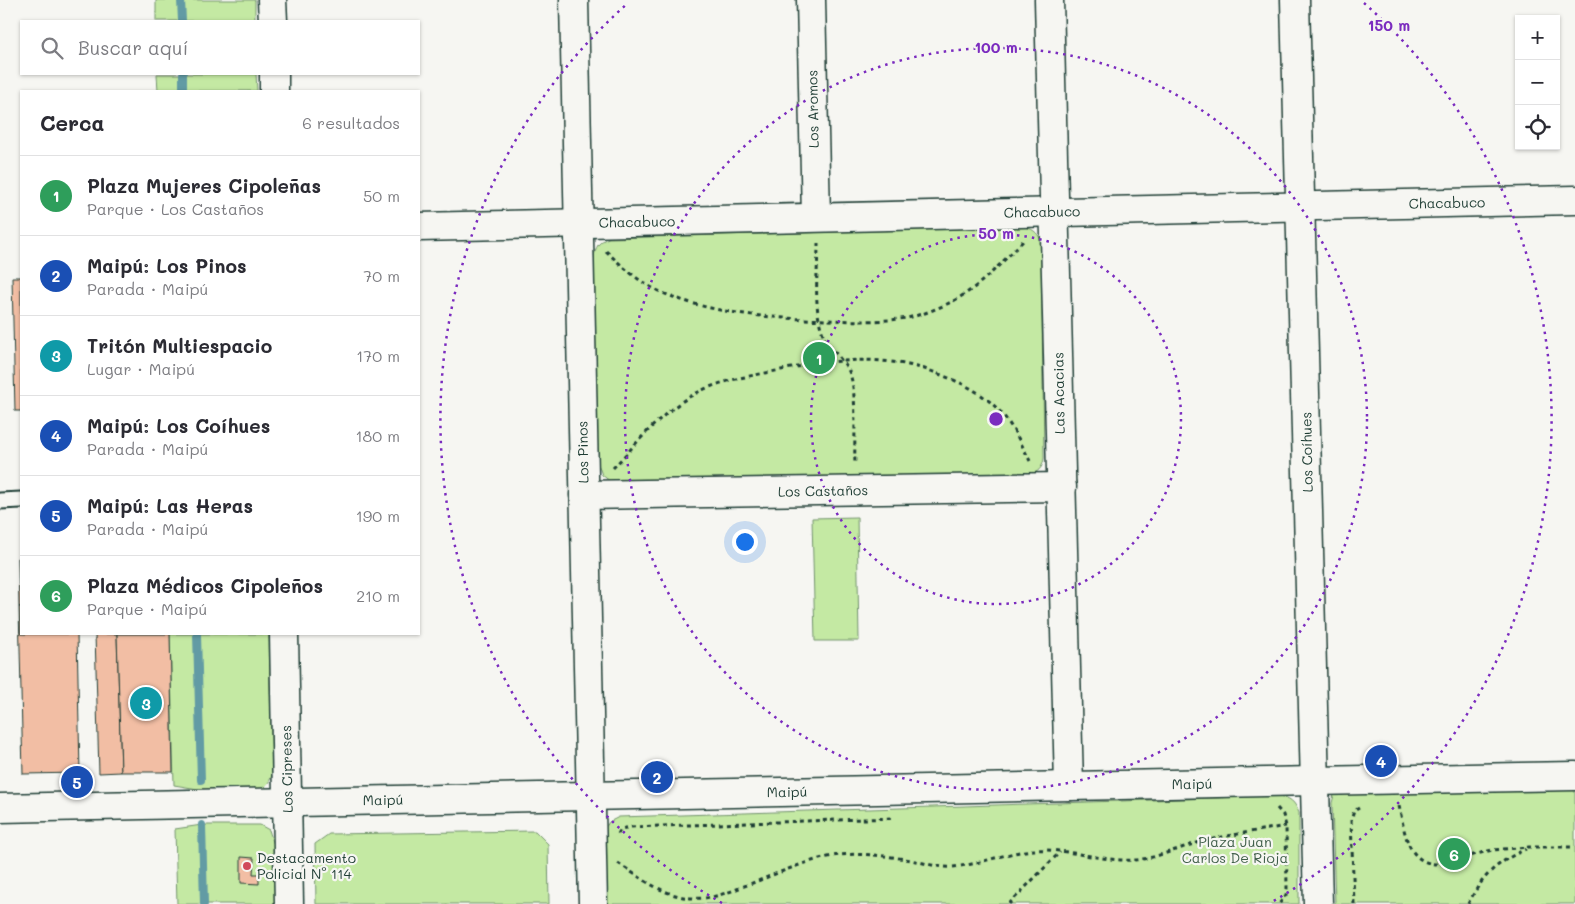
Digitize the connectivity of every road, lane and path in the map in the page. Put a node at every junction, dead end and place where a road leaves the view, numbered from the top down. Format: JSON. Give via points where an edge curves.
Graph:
{"nodes":[{"id":1,"x":272,"y":0,"type":"edge"},
{"id":2,"x":574,"y":0,"type":"edge"},
{"id":3,"x":811,"y":0,"type":"edge"},
{"id":4,"x":1050,"y":0,"type":"edge"},
{"id":5,"x":1296,"y":0,"type":"edge"},
{"id":6,"x":273,"y":20,"type":"edge"},
{"id":7,"x":274,"y":75,"type":"edge"},
{"id":8,"x":274,"y":90,"type":"edge"},
{"id":9,"x":1575,"y":200,"type":"edge"},
{"id":10,"x":1300,"y":206,"type":"junction"},
{"id":11,"x":1055,"y":212,"type":"junction"},
{"id":12,"x":579,"y":223,"type":"junction"},
{"id":13,"x":420,"y":227,"type":"edge"},
{"id":14,"x":817,"y":228,"type":"junction"},
{"id":15,"x":1020,"y":235,"type":"dead end"},
{"id":16,"x":604,"y":250,"type":"dead end"},
{"id":17,"x":819,"y":320,"type":"junction"},
{"id":18,"x":841,"y":360,"type":"junction"},
{"id":19,"x":1033,"y":456,"type":"dead end"},
{"id":20,"x":855,"y":468,"type":"dead end"},
{"id":21,"x":611,"y":470,"type":"dead end"},
{"id":22,"x":1062,"y":486,"type":"junction"},
{"id":23,"x":584,"y":495,"type":"junction"},
{"id":24,"x":20,"y":500,"type":"edge"},
{"id":25,"x":0,"y":501,"type":"edge"},
{"id":26,"x":284,"y":635,"type":"edge"},
{"id":27,"x":1575,"y":776,"type":"edge"},
{"id":28,"x":1315,"y":781,"type":"junction"},
{"id":29,"x":1069,"y":786,"type":"junction"},
{"id":30,"x":590,"y":796,"type":"junction"},
{"id":31,"x":288,"y":802,"type":"junction"},
{"id":32,"x":1399,"y":805,"type":"junction"},
{"id":33,"x":1408,"y":805,"type":"dead end"},
{"id":34,"x":1271,"y":806,"type":"dead end"},
{"id":35,"x":1391,"y":806,"type":"dead end"},
{"id":36,"x":1362,"y":807,"type":"dead end"},
{"id":37,"x":0,"y":808,"type":"edge"},
{"id":38,"x":898,"y":818,"type":"dead end"},
{"id":39,"x":1286,"y":826,"type":"junction"},
{"id":40,"x":616,"y":837,"type":"dead end"},
{"id":41,"x":1529,"y":847,"type":"junction"},
{"id":42,"x":1575,"y":847,"type":"edge"},
{"id":43,"x":1061,"y":851,"type":"junction"},
{"id":44,"x":616,"y":870,"type":"dead end"},
{"id":45,"x":289,"y":904,"type":"edge"},
{"id":46,"x":593,"y":904,"type":"edge"},
{"id":47,"x":1009,"y":904,"type":"edge"},
{"id":48,"x":1279,"y":904,"type":"edge"},
{"id":49,"x":1318,"y":904,"type":"edge"},
{"id":50,"x":1354,"y":904,"type":"edge"},
{"id":51,"x":1468,"y":904,"type":"edge"}],
"edges":[{"from":1,"to":6,"type":"street"},
{"from":2,"to":12,"type":"street","name":"Los Pinos"},
{"from":3,"to":14,"type":"street","name":"Los Aromos"},
{"from":4,"to":11,"type":"street","name":"Las Acacias"},
{"from":5,"to":10,"type":"street","name":"Los Coíhues"},
{"from":7,"to":8,"type":"street"},
{"from":9,"to":10,"type":"street","name":"Chacabuco"},
{"from":10,"to":11,"type":"street","name":"Chacabuco"},
{"from":10,"to":28,"type":"street","name":"Los Coíhues"},
{"from":11,"to":14,"type":"street","name":"Chacabuco"},
{"from":11,"to":22,"type":"street","name":"Las Acacias"},
{"from":12,"to":13,"type":"street","name":"Chacabuco"},
{"from":12,"to":14,"type":"street","name":"Chacabuco"},
{"from":12,"to":23,"type":"street","name":"Los Pinos"},
{"from":14,"to":17,"type":"path"},
{"from":15,"to":17,"type":"path","via":[[1028,238],[984,280],[966,294],[929,312],[887,320]]},
{"from":16,"to":17,"type":"path","via":[[648,286],[685,301],[740,314]]},
{"from":17,"to":18,"type":"path","via":[[828,345]]},
{"from":18,"to":19,"type":"path","via":[[880,360],[915,366],[972,389],[1004,416],[1029,462]]},
{"from":18,"to":20,"type":"path","via":[[852,384]]},
{"from":18,"to":21,"type":"path","via":[[724,382],[693,395],[668,412]]},
{"from":22,"to":23,"type":"street","name":"Los Castaños"},
{"from":22,"to":29,"type":"street","name":"Las Acacias"},
{"from":23,"to":30,"type":"street","name":"Los Pinos"},
{"from":24,"to":25,"type":"lane"},
{"from":26,"to":31,"type":"street","name":"Los Cipreses"},
{"from":27,"to":28,"type":"street","name":"Maipú"},
{"from":28,"to":29,"type":"street","name":"Maipú"},
{"from":28,"to":49,"type":"street","name":"Los Coíhues"},
{"from":29,"to":30,"type":"street","name":"Maipú"},
{"from":30,"to":31,"type":"street","name":"Maipú"},
{"from":30,"to":46,"type":"street","name":"Los Pinos"},
{"from":31,"to":37,"type":"street","name":"Maipú"},
{"from":31,"to":45,"type":"street","name":"Los Cipreses"},
{"from":32,"to":33,"type":"path"},
{"from":32,"to":35,"type":"path"},
{"from":32,"to":41,"type":"path","via":[[1409,845],[1426,862],[1440,864],[1492,850]]},
{"from":34,"to":39,"type":"path","via":[[1280,811]]},
{"from":36,"to":50,"type":"path","via":[[1354,811],[1352,820]]},
{"from":38,"to":40,"type":"path","via":[[631,827],[621,829]]},
{"from":39,"to":43,"type":"path","via":[[1213,839],[1141,859],[1118,860]]},
{"from":39,"to":48,"type":"path","via":[[1287,889]]},
{"from":41,"to":42,"type":"path"},
{"from":41,"to":51,"type":"path","via":[[1494,866],[1476,887]]},
{"from":43,"to":44,"type":"path","via":[[1021,852],[952,867],[880,855],[838,855],[797,866],[712,897],[694,898],[663,891],[616,862]]},
{"from":43,"to":47,"type":"path"}]}
